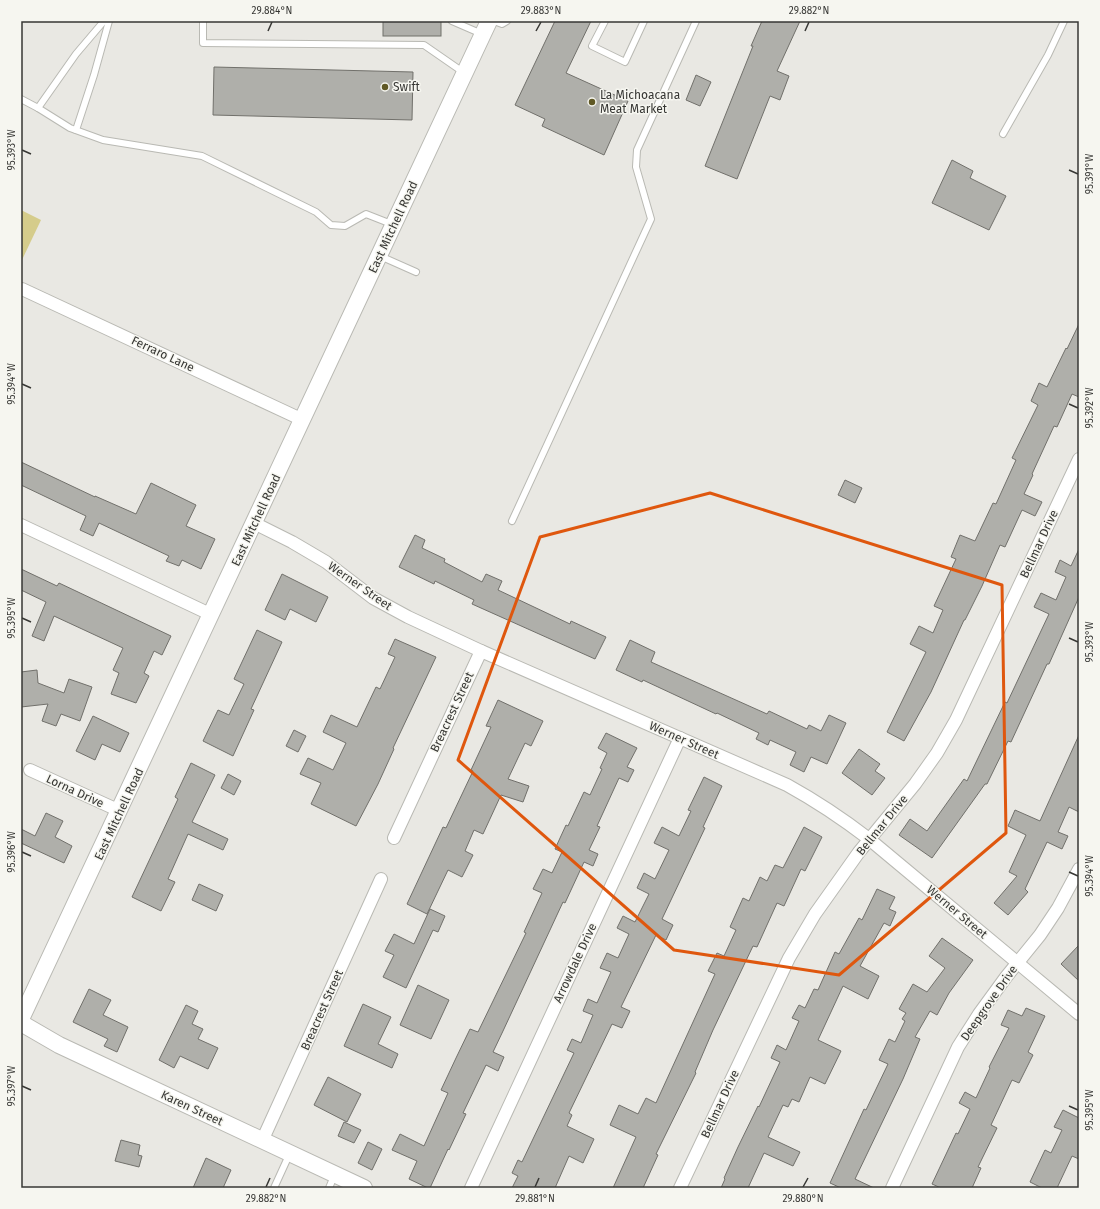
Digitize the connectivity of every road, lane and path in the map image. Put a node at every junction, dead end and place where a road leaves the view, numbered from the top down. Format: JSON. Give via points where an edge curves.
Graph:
{"nodes":[{"id":1,"x":104,"y":21,"type":"edge"},
{"id":2,"x":109,"y":21,"type":"edge"},
{"id":3,"x":203,"y":21,"type":"edge"},
{"id":4,"x":452,"y":21,"type":"edge"},
{"id":5,"x":494,"y":21,"type":"edge"},
{"id":6,"x":507,"y":21,"type":"edge"},
{"id":7,"x":605,"y":21,"type":"edge"},
{"id":8,"x":644,"y":21,"type":"edge"},
{"id":9,"x":696,"y":21,"type":"edge"},
{"id":10,"x":1064,"y":21,"type":"edge"},
{"id":11,"x":486,"y":28,"type":"edge"},
{"id":12,"x":465,"y":73,"type":"junction"},
{"id":13,"x":21,"y":99,"type":"edge"},
{"id":14,"x":38,"y":108,"type":"junction"},
{"id":15,"x":76,"y":130,"type":"junction"},
{"id":16,"x":1003,"y":134,"type":"dead end"},
{"id":17,"x":394,"y":225,"type":"junction"},
{"id":18,"x":379,"y":256,"type":"junction"},
{"id":19,"x":416,"y":272,"type":"dead end"},
{"id":20,"x":22,"y":289,"type":"dead end"},
{"id":21,"x":303,"y":420,"type":"junction"},
{"id":22,"x":1079,"y":460,"type":"edge"},
{"id":23,"x":512,"y":521,"type":"dead end"},
{"id":24,"x":254,"y":523,"type":"junction"},
{"id":25,"x":21,"y":525,"type":"edge"},
{"id":26,"x":212,"y":615,"type":"junction"},
{"id":27,"x":481,"y":651,"type":"junction"},
{"id":28,"x":680,"y":738,"type":"junction"},
{"id":29,"x":30,"y":770,"type":"dead end"},
{"id":30,"x":120,"y":811,"type":"junction"},
{"id":31,"x":394,"y":838,"type":"dead end"},
{"id":32,"x":869,"y":839,"type":"junction"},
{"id":33,"x":1079,"y":870,"type":"edge"},
{"id":34,"x":381,"y":879,"type":"dead end"},
{"id":35,"x":1018,"y":962,"type":"junction"},
{"id":36,"x":1079,"y":1014,"type":"edge"},
{"id":37,"x":21,"y":1019,"type":"edge"},
{"id":38,"x":21,"y":1023,"type":"edge"},
{"id":39,"x":262,"y":1140,"type":"junction"},
{"id":40,"x":290,"y":1153,"type":"junction"},
{"id":41,"x":336,"y":1181,"type":"edge"},
{"id":42,"x":274,"y":1188,"type":"edge"},
{"id":43,"x":364,"y":1188,"type":"edge"},
{"id":44,"x":470,"y":1188,"type":"edge"},
{"id":45,"x":680,"y":1188,"type":"edge"},
{"id":46,"x":892,"y":1188,"type":"edge"}],
"edges":[{"from":1,"to":14,"type":"lane","via":[[76,54]]},
{"from":2,"to":15,"type":"lane"},
{"from":3,"to":12,"type":"lane","via":[[203,43],[424,45]]},
{"from":4,"to":11,"type":"lane"},
{"from":5,"to":6,"type":"lane","via":[[502,24]]},
{"from":7,"to":8,"type":"lane","via":[[592,46],[625,62]]},
{"from":9,"to":23,"type":"lane","via":[[637,150],[636,167],[651,219]]},
{"from":10,"to":16,"type":"lane","via":[[1048,55]]},
{"from":11,"to":12,"type":"street","name":"East Mitchell Road"},
{"from":12,"to":17,"type":"street","name":"East Mitchell Road"},
{"from":13,"to":14,"type":"lane"},
{"from":14,"to":15,"type":"lane"},
{"from":15,"to":17,"type":"lane","via":[[103,140],[202,156],[316,212],[331,225],[345,226],[366,214]]},
{"from":17,"to":18,"type":"street","name":"East Mitchell Road"},
{"from":18,"to":19,"type":"lane"},
{"from":18,"to":21,"type":"street","name":"East Mitchell Road"},
{"from":20,"to":21,"type":"street","name":"Ferraro Lane"},
{"from":21,"to":24,"type":"street","name":"East Mitchell Road"},
{"from":22,"to":32,"type":"street","name":"Bellmar Drive","via":[[956,720],[915,784]]},
{"from":24,"to":26,"type":"street","name":"East Mitchell Road"},
{"from":24,"to":27,"type":"street","name":"Werner Street","via":[[326,562],[374,598],[408,618]]},
{"from":25,"to":26,"type":"street"},
{"from":26,"to":30,"type":"street","name":"East Mitchell Road"},
{"from":27,"to":28,"type":"street","name":"Werner Street"},
{"from":27,"to":31,"type":"street","name":"Breacrest Street"},
{"from":28,"to":32,"type":"street","name":"Werner Street","via":[[818,802]]},
{"from":28,"to":44,"type":"street","name":"Arrowdale Drive"},
{"from":29,"to":30,"type":"street","name":"Lorna Drive"},
{"from":30,"to":37,"type":"street","name":"East Mitchell Road"},
{"from":32,"to":35,"type":"street","name":"Werner Street"},
{"from":32,"to":45,"type":"street","name":"Bellmar Drive","via":[[815,914],[789,958]]},
{"from":33,"to":35,"type":"street","name":"Deepgrove Drive","via":[[1044,930]]},
{"from":34,"to":39,"type":"street","name":"Breacrest Street"},
{"from":35,"to":36,"type":"street","name":"Werner Street"},
{"from":35,"to":46,"type":"street","name":"Deepgrove Drive","via":[[958,1047]]},
{"from":38,"to":39,"type":"street","name":"Karen Street","via":[[59,1045]]},
{"from":39,"to":40,"type":"street","name":"Karen Street"},
{"from":40,"to":41,"type":"street","name":"Karen Street"},
{"from":40,"to":42,"type":"lane"},
{"from":41,"to":43,"type":"street","name":"Karen Street"}]}
